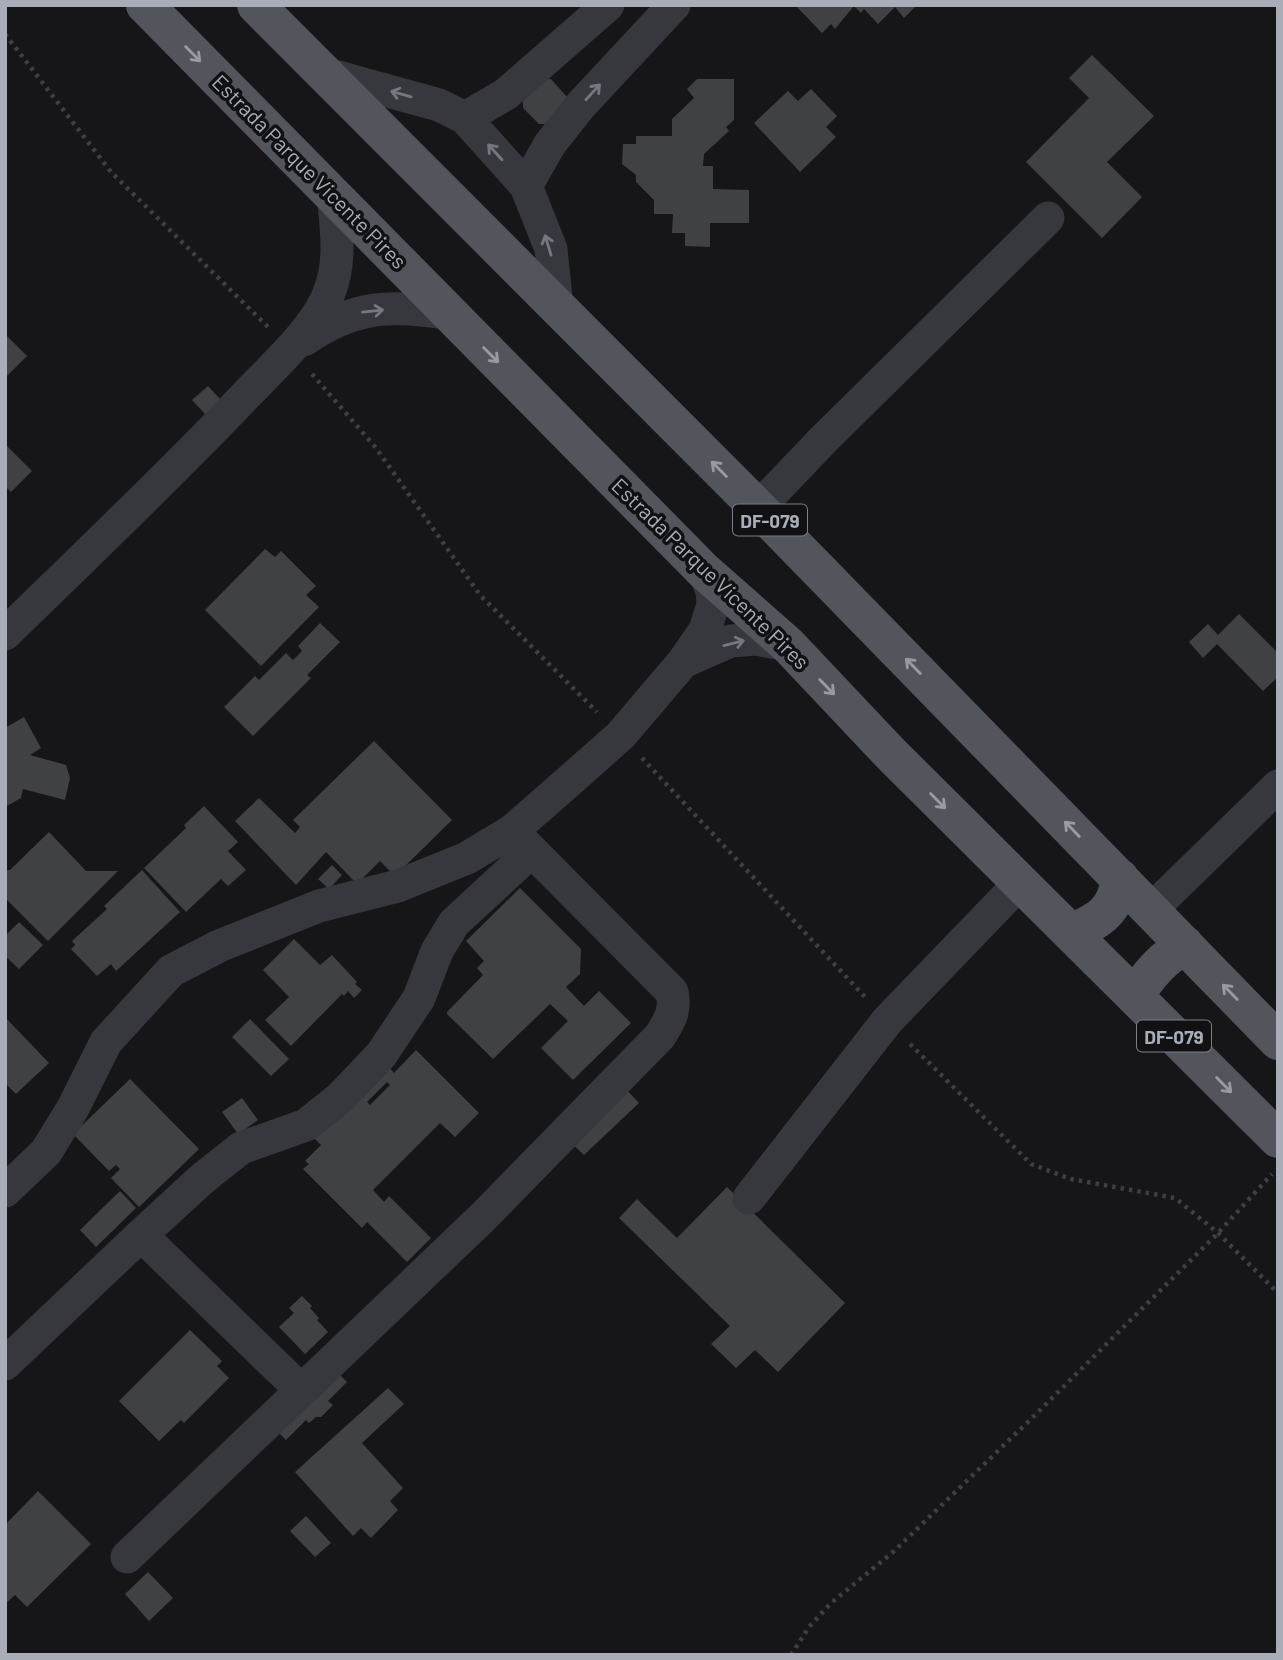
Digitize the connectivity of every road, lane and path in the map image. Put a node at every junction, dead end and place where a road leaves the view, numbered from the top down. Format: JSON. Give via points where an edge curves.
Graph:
{"nodes":[{"id":1,"x":145,"y":5,"type":"edge"},
{"id":2,"x":256,"y":5,"type":"edge"},
{"id":3,"x":608,"y":5,"type":"edge"},
{"id":4,"x":674,"y":5,"type":"edge"},
{"id":5,"x":583,"y":29,"type":"junction"},
{"id":6,"x":621,"y":62,"type":"junction"},
{"id":7,"x":323,"y":73,"type":"junction"},
{"id":8,"x":465,"y":118,"type":"junction"},
{"id":9,"x":526,"y":186,"type":"junction"},
{"id":10,"x":333,"y":193,"type":"junction"},
{"id":11,"x":1048,"y":218,"type":"dead end"},
{"id":12,"x":557,"y":307,"type":"junction"},
{"id":13,"x":451,"y":314,"type":"junction"},
{"id":14,"x":290,"y":349,"type":"junction"},
{"id":15,"x":758,"y":508,"type":"junction"},
{"id":16,"x":705,"y":571,"type":"junction"},
{"id":17,"x":5,"y":634,"type":"edge"},
{"id":18,"x":788,"y":645,"type":"junction"},
{"id":19,"x":683,"y":663,"type":"junction"},
{"id":20,"x":1278,"y":786,"type":"edge"},
{"id":21,"x":522,"y":841,"type":"junction"},
{"id":22,"x":1120,"y":878,"type":"junction"},
{"id":23,"x":1020,"y":883,"type":"junction"},
{"id":24,"x":1151,"y":910,"type":"junction"},
{"id":25,"x":1071,"y":933,"type":"junction"},
{"id":26,"x":1185,"y":945,"type":"junction"},
{"id":27,"x":1135,"y":996,"type":"junction"},
{"id":28,"x":1278,"y":1041,"type":"edge"},
{"id":29,"x":1278,"y":1139,"type":"edge"},
{"id":30,"x":1278,"y":1168,"type":"edge"},
{"id":31,"x":5,"y":1191,"type":"edge"},
{"id":32,"x":749,"y":1198,"type":"dead end"},
{"id":33,"x":141,"y":1235,"type":"junction"},
{"id":34,"x":5,"y":1364,"type":"edge"},
{"id":35,"x":301,"y":1390,"type":"junction"},
{"id":36,"x":127,"y":1557,"type":"dead end"},
{"id":37,"x":792,"y":1655,"type":"edge"}],
"edges":[{"from":1,"to":10,"type":"main road","name":"Estrada Parque Vicente Pires","number":"DF-079","one_way":true},
{"from":2,"to":7,"type":"main road","number":"DF-079"},
{"from":3,"to":5,"type":"street"},
{"from":4,"to":6,"type":"street"},
{"from":5,"to":6,"type":"street"},
{"from":5,"to":8,"type":"street","via":[[506,94]]},
{"from":9,"to":6,"type":"street","one_way":true,"via":[[550,144]]},
{"from":8,"to":7,"type":"street","one_way":true,"via":[[439,105]]},
{"from":7,"to":12,"type":"main road","number":"DF-079"},
{"from":9,"to":8,"type":"street","one_way":true},
{"from":12,"to":9,"type":"street","one_way":true,"via":[[551,249]]},
{"from":10,"to":13,"type":"main road","name":"Estrada Parque Vicente Pires","number":"DF-079"},
{"from":10,"to":14,"type":"street","via":[[337,264],[330,291]]},
{"from":11,"to":15,"type":"street"},
{"from":15,"to":12,"type":"main road","number":"DF-079","one_way":true},
{"from":14,"to":13,"type":"street","one_way":true,"via":[[329,322],[366,311],[414,308]]},
{"from":13,"to":16,"type":"main road","name":"Estrada Parque Vicente Pires","number":"DF-079","one_way":true},
{"from":14,"to":17,"type":"street"},
{"from":22,"to":15,"type":"main road","number":"DF-079","one_way":true},
{"from":16,"to":18,"type":"main road","name":"Estrada Parque Vicente Pires","number":"DF-079"},
{"from":16,"to":19,"type":"street","via":[[713,605],[705,630]]},
{"from":19,"to":18,"type":"street","one_way":true,"via":[[731,641],[756,639]]},
{"from":18,"to":23,"type":"main road","name":"Estrada Parque Vicente Pires","number":"DF-079","one_way":true},
{"from":19,"to":21,"type":"street"},
{"from":20,"to":24,"type":"street"},
{"from":21,"to":31,"type":"street","via":[[398,886],[319,906],[219,946],[171,971],[106,1042],[74,1108],[46,1152]]},
{"from":21,"to":33,"type":"street","via":[[454,923],[437,951],[419,998],[381,1055],[340,1098],[306,1125],[241,1148]]},
{"from":21,"to":35,"type":"street","via":[[672,992],[676,1006],[672,1018],[660,1036],[483,1217]]},
{"from":22,"to":24,"type":"main road","number":"DF-079"},
{"from":22,"to":25,"type":"main road","via":[[1118,893],[1100,919]]},
{"from":23,"to":25,"type":"main road","name":"Estrada Parque Vicente Pires","number":"DF-079"},
{"from":23,"to":32,"type":"street","via":[[887,1021]]},
{"from":24,"to":26,"type":"main road","number":"DF-079"},
{"from":25,"to":27,"type":"main road","name":"Estrada Parque Vicente Pires","number":"DF-079"},
{"from":26,"to":27,"type":"main road","via":[[1158,964]]},
{"from":28,"to":26,"type":"main road","number":"DF-079","one_way":true},
{"from":27,"to":29,"type":"main road","name":"Estrada Parque Vicente Pires","number":"DF-079","one_way":true},
{"from":30,"to":37,"type":"path","via":[[1031,1419],[892,1553],[831,1603]]},
{"from":33,"to":34,"type":"street"},
{"from":33,"to":35,"type":"street"},
{"from":35,"to":36,"type":"street"}]}
